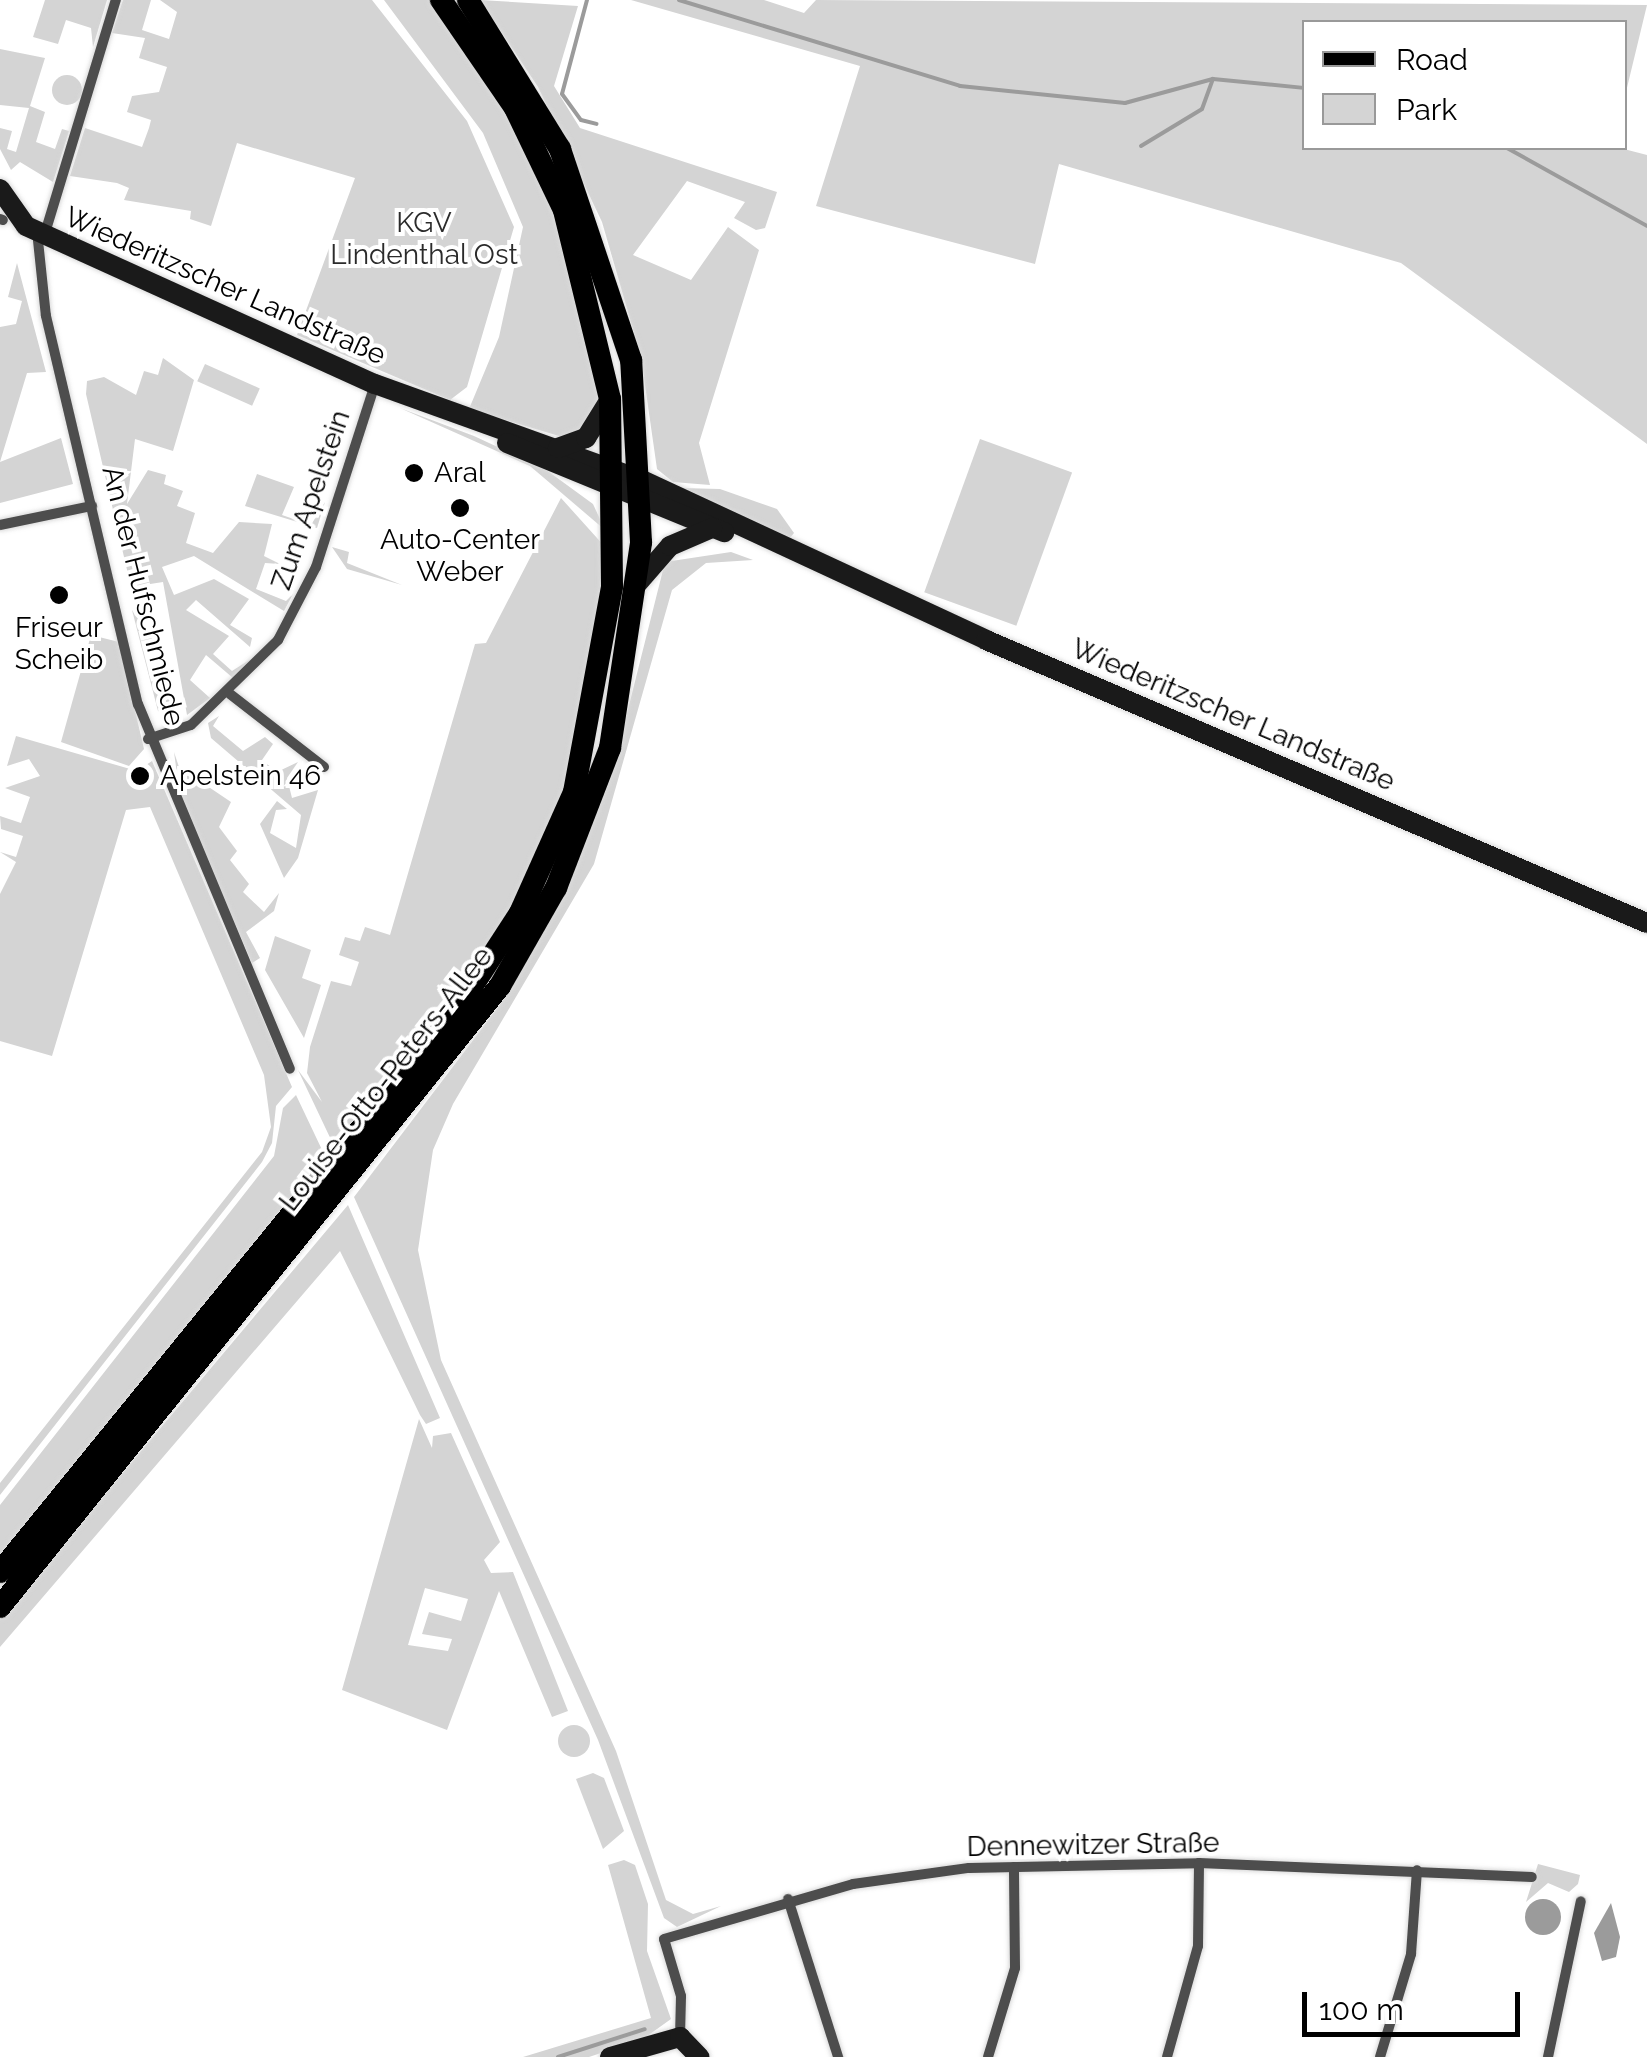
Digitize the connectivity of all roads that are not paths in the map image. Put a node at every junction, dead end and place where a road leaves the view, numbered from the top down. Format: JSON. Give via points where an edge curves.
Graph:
{"nodes":[{"id":1,"x":116,"y":0,"type":"edge"},
{"id":2,"x":442,"y":0,"type":"edge"},
{"id":3,"x":468,"y":0,"type":"edge"},
{"id":4,"x":0,"y":189,"type":"edge"},
{"id":5,"x":41,"y":233,"type":"junction"},
{"id":6,"x":382,"y":387,"type":"junction"},
{"id":7,"x":610,"y":399,"type":"junction"},
{"id":8,"x":558,"y":448,"type":"junction"},
{"id":9,"x":618,"y":470,"type":"junction"},
{"id":10,"x":642,"y":491,"type":"junction"},
{"id":11,"x":616,"y":494,"type":"junction"},
{"id":12,"x":92,"y":506,"type":"junction"},
{"id":13,"x":0,"y":525,"type":"edge"},
{"id":14,"x":712,"y":528,"type":"junction"},
{"id":15,"x":798,"y":557,"type":"junction"},
{"id":16,"x":637,"y":584,"type":"junction"},
{"id":17,"x":230,"y":694,"type":"junction"},
{"id":18,"x":148,"y":738,"type":"junction"},
{"id":19,"x":324,"y":767,"type":"dead end"},
{"id":20,"x":1647,"y":923,"type":"edge"},
{"id":21,"x":290,"y":1069,"type":"dead end"},
{"id":22,"x":339,"y":1175,"type":"junction"},
{"id":23,"x":0,"y":1572,"type":"edge"},
{"id":24,"x":0,"y":1607,"type":"edge"},
{"id":25,"x":1199,"y":1864,"type":"junction"},
{"id":26,"x":1014,"y":1867,"type":"junction"},
{"id":27,"x":1417,"y":1870,"type":"junction"},
{"id":28,"x":1532,"y":1876,"type":"dead end"},
{"id":29,"x":788,"y":1900,"type":"junction"},
{"id":30,"x":1581,"y":1901,"type":"dead end"},
{"id":31,"x":680,"y":2037,"type":"junction"},
{"id":32,"x":610,"y":2057,"type":"edge"},
{"id":33,"x":699,"y":2057,"type":"edge"},
{"id":34,"x":838,"y":2057,"type":"edge"},
{"id":35,"x":988,"y":2057,"type":"edge"},
{"id":36,"x":1167,"y":2057,"type":"edge"},
{"id":37,"x":1380,"y":2057,"type":"edge"},
{"id":38,"x":1548,"y":2057,"type":"edge"}],
"edges":[{"from":1,"to":5,"type":"street","name":"An der Hufschmiede"},
{"from":2,"to":7,"type":"main road","name":"Louise-Otto-Peters-Allee","via":[[515,108],[564,210]]},
{"from":3,"to":10,"type":"main road","name":"Louise-Otto-Peters-Allee","via":[[533,98],[595,235],[631,360]]},
{"from":4,"to":5,"type":"street"},
{"from":5,"to":6,"type":"street","name":"Wiederitzscher Landstraße"},
{"from":5,"to":12,"type":"street","name":"An der Hufschmiede","via":[[35,262]]},
{"from":6,"to":8,"type":"street","name":"Wiederitzscher Landstraße"},
{"from":6,"to":11,"type":"street","name":"Wiederitzscher Landstraße"},
{"from":6,"to":17,"type":"street","name":"Zum Apelstein","via":[[306,591]]},
{"from":7,"to":8,"type":"street","via":[[586,438]]},
{"from":7,"to":9,"type":"main road","name":"Louise-Otto-Peters-Allee"},
{"from":8,"to":9,"type":"street","name":"Wiederitzscher Landstraße"},
{"from":9,"to":10,"type":"street","name":"Wiederitzscher Landstraße"},
{"from":9,"to":11,"type":"main road","name":"Louise-Otto-Peters-Allee"},
{"from":10,"to":11,"type":"street","name":"Wiederitzscher Landstraße"},
{"from":10,"to":14,"type":"street","name":"Wiederitzscher Landstraße"},
{"from":10,"to":15,"type":"street","name":"Wiederitzscher Landstraße"},
{"from":10,"to":16,"type":"main road","name":"Louise-Otto-Peters-Allee"},
{"from":11,"to":22,"type":"main road","name":"Louise-Otto-Peters-Allee","via":[[604,650],[564,821],[482,975]]},
{"from":12,"to":13,"type":"street"},
{"from":12,"to":18,"type":"street","name":"An der Hufschmiede"},
{"from":14,"to":15,"type":"street","name":"Wiederitzscher Landstraße"},
{"from":14,"to":16,"type":"street","via":[[670,546]]},
{"from":15,"to":20,"type":"street","name":"Wiederitzscher Landstraße"},
{"from":16,"to":22,"type":"main road","name":"Louise-Otto-Peters-Allee","via":[[610,748],[556,888],[500,986]]},
{"from":17,"to":18,"type":"street","name":"Zum Apelstein","via":[[192,724]]},
{"from":17,"to":19,"type":"street"},
{"from":18,"to":21,"type":"street","name":"An der Hufschmiede"},
{"from":22,"to":23,"type":"main road","name":"Louise-Otto-Peters-Allee"},
{"from":22,"to":24,"type":"main road","name":"Louise-Otto-Peters-Allee"},
{"from":25,"to":26,"type":"street","name":"Dennewitzer Straße"},
{"from":25,"to":27,"type":"street","name":"Dennewitzer Straße"},
{"from":25,"to":36,"type":"street","via":[[1198,1946]]},
{"from":26,"to":29,"type":"street","name":"Dennewitzer Straße","via":[[917,1874]]},
{"from":26,"to":35,"type":"street","via":[[1015,1968]]},
{"from":27,"to":28,"type":"street","name":"Dennewitzer Straße"},
{"from":27,"to":37,"type":"street","via":[[1411,1954]]},
{"from":29,"to":31,"type":"street","name":"Dennewitzer Straße","via":[[664,1939],[681,1996]]},
{"from":29,"to":34,"type":"street"},
{"from":30,"to":38,"type":"street"},
{"from":31,"to":32,"type":"street"},
{"from":31,"to":33,"type":"street"}]}
